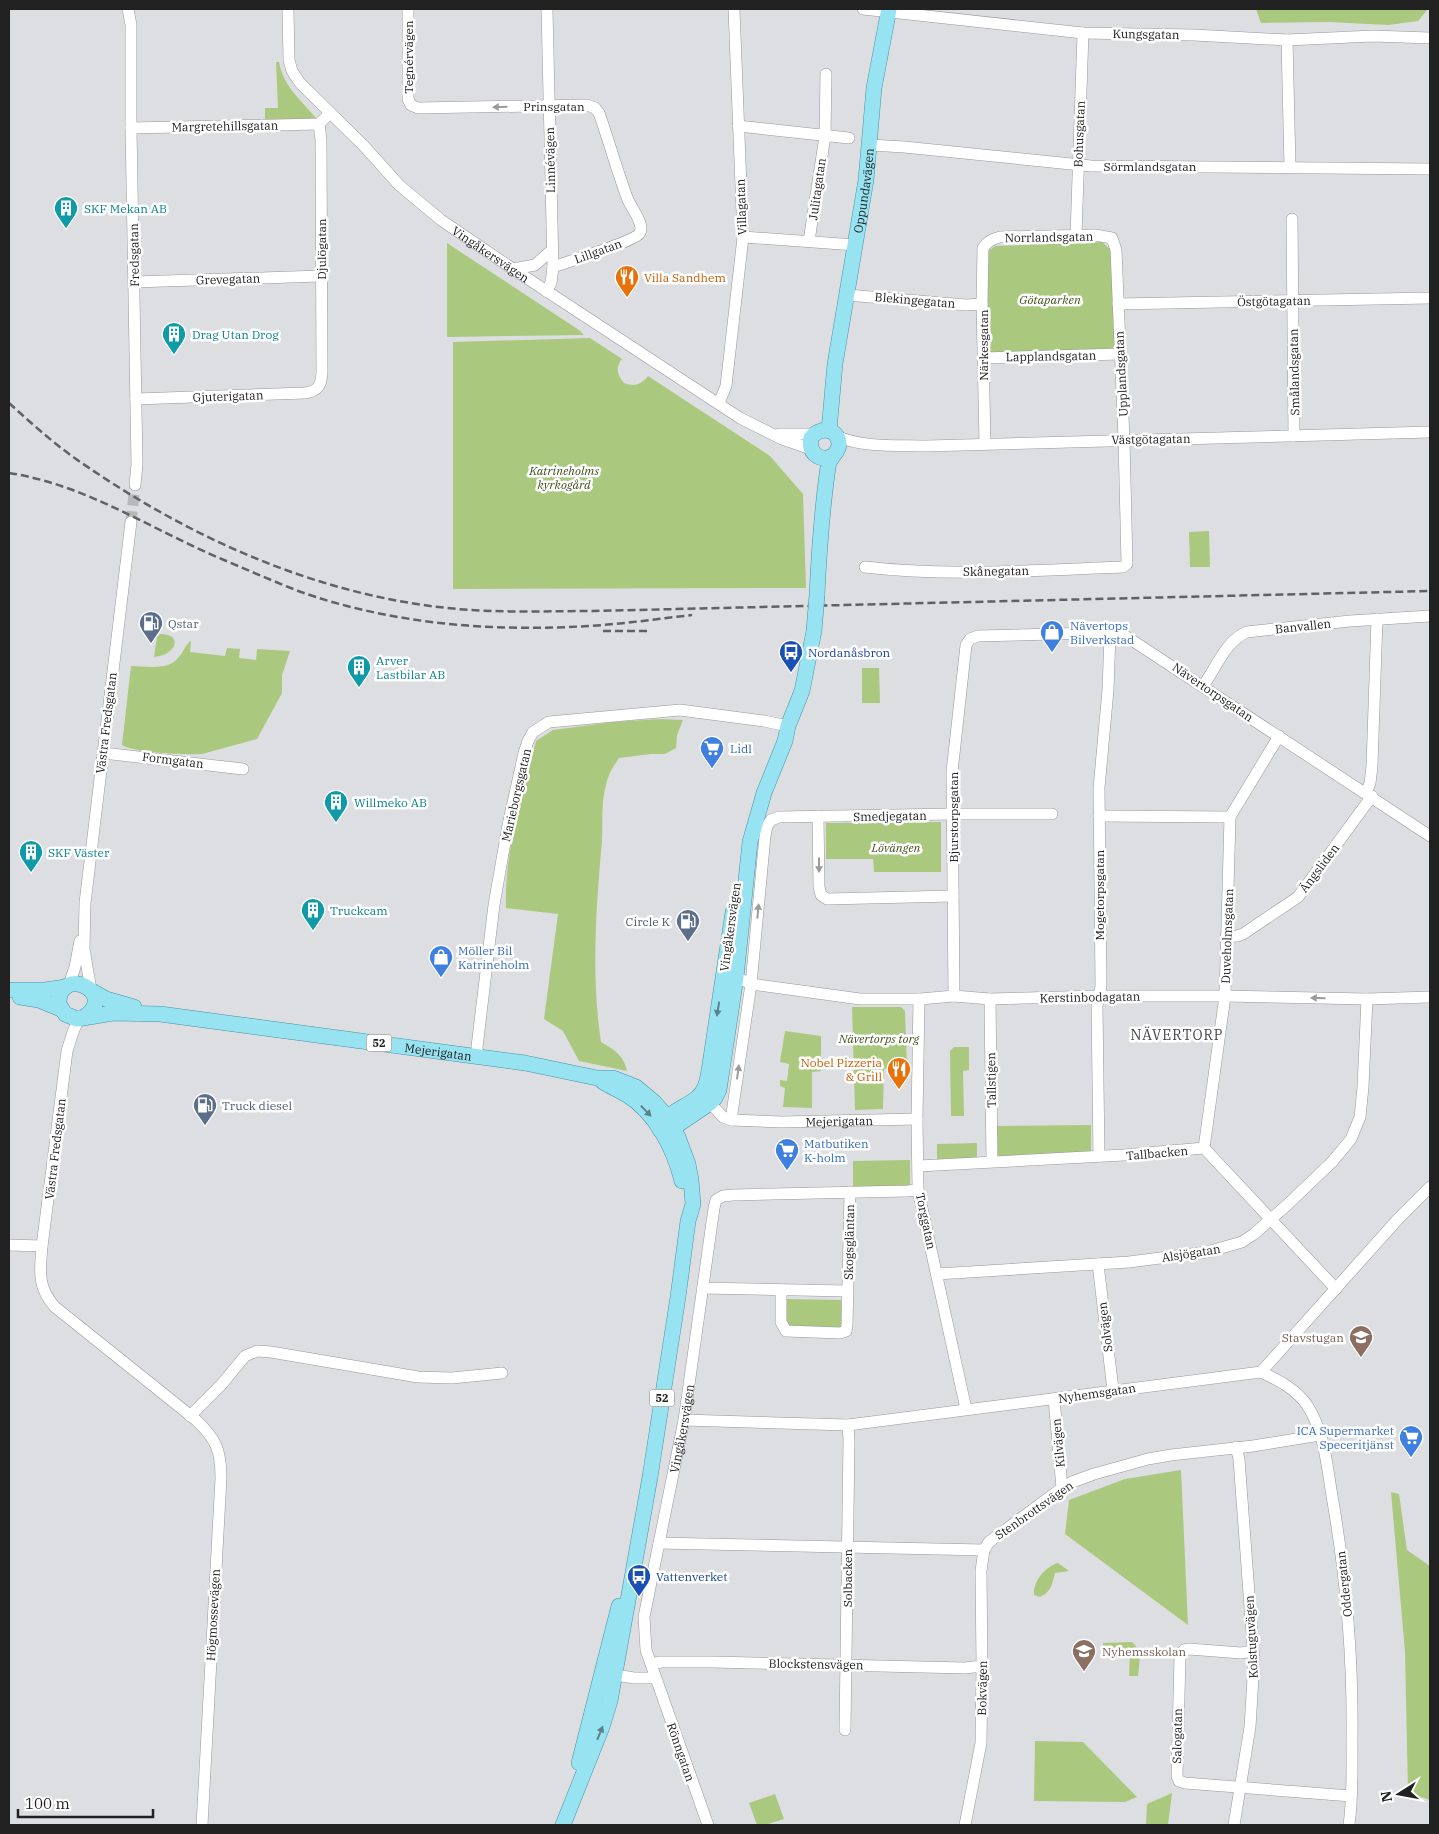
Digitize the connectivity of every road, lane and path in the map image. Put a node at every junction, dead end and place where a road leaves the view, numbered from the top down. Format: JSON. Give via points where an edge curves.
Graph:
{"nodes":[{"id":1,"x":128,"y":9,"type":"edge"},
{"id":2,"x":136,"y":9,"type":"edge"},
{"id":3,"x":287,"y":9,"type":"edge"},
{"id":4,"x":408,"y":9,"type":"edge"},
{"id":5,"x":547,"y":9,"type":"edge"},
{"id":6,"x":734,"y":9,"type":"edge"},
{"id":7,"x":863,"y":9,"type":"edge"},
{"id":8,"x":889,"y":10,"type":"edge"},
{"id":9,"x":131,"y":25,"type":"junction"},
{"id":10,"x":1083,"y":33,"type":"junction"},
{"id":11,"x":1430,"y":38,"type":"edge"},
{"id":12,"x":1287,"y":40,"type":"junction"},
{"id":13,"x":826,"y":74,"type":"dead end"},
{"id":14,"x":411,"y":105,"type":"joint"},
{"id":15,"x":549,"y":106,"type":"junction"},
{"id":16,"x":330,"y":113,"type":"junction"},
{"id":17,"x":319,"y":124,"type":"junction"},
{"id":18,"x":738,"y":126,"type":"junction"},
{"id":19,"x":131,"y":128,"type":"junction"},
{"id":20,"x":825,"y":136,"type":"junction"},
{"id":21,"x":849,"y":138,"type":"dead end"},
{"id":22,"x":870,"y":145,"type":"junction"},
{"id":23,"x":1078,"y":164,"type":"junction"},
{"id":24,"x":1290,"y":167,"type":"junction"},
{"id":25,"x":1430,"y":169,"type":"edge"},
{"id":26,"x":1292,"y":219,"type":"dead end"},
{"id":27,"x":640,"y":231,"type":"joint"},
{"id":28,"x":1076,"y":235,"type":"junction"},
{"id":29,"x":743,"y":236,"type":"junction"},
{"id":30,"x":809,"y":241,"type":"junction"},
{"id":31,"x":1114,"y":242,"type":"joint"},
{"id":32,"x":855,"y":245,"type":"junction"},
{"id":33,"x":984,"y":247,"type":"joint"},
{"id":34,"x":552,"y":250,"type":"junction"},
{"id":35,"x":553,"y":267,"type":"junction"},
{"id":36,"x":513,"y":269,"type":"junction"},
{"id":37,"x":321,"y":276,"type":"junction"},
{"id":38,"x":134,"y":282,"type":"junction"},
{"id":39,"x":546,"y":291,"type":"junction"},
{"id":40,"x":848,"y":295,"type":"junction"},
{"id":41,"x":1430,"y":298,"type":"edge"},
{"id":42,"x":1293,"y":301,"type":"junction"},
{"id":43,"x":982,"y":304,"type":"junction"},
{"id":44,"x":1118,"y":304,"type":"junction"},
{"id":45,"x":1120,"y":354,"type":"junction"},
{"id":46,"x":983,"y":358,"type":"junction"},
{"id":47,"x":318,"y":389,"type":"joint"},
{"id":48,"x":136,"y":400,"type":"junction"},
{"id":49,"x":719,"y":403,"type":"junction"},
{"id":50,"x":1430,"y":432,"type":"edge"},
{"id":51,"x":1294,"y":436,"type":"junction"},
{"id":52,"x":1124,"y":439,"type":"junction"},
{"id":53,"x":824,"y":443,"type":"junction"},
{"id":54,"x":985,"y":443,"type":"junction"},
{"id":55,"x":135,"y":485,"type":"tunnel mouth"},
{"id":56,"x":131,"y":522,"type":"tunnel mouth"},
{"id":57,"x":1125,"y":565,"type":"joint"},
{"id":58,"x":865,"y":567,"type":"dead end"},
{"id":59,"x":1430,"y":616,"type":"edge"},
{"id":60,"x":1377,"y":619,"type":"junction"},
{"id":61,"x":1110,"y":634,"type":"junction"},
{"id":62,"x":970,"y":639,"type":"joint"},
{"id":63,"x":1203,"y":686,"type":"junction"},
{"id":64,"x":788,"y":726,"type":"junction"},
{"id":65,"x":1279,"y":736,"type":"junction"},
{"id":66,"x":103,"y":753,"type":"junction"},
{"id":67,"x":243,"y":769,"type":"dead end"},
{"id":68,"x":1369,"y":795,"type":"junction"},
{"id":69,"x":953,"y":814,"type":"junction"},
{"id":70,"x":1052,"y":814,"type":"dead end"},
{"id":71,"x":818,"y":816,"type":"junction"},
{"id":72,"x":1099,"y":816,"type":"junction"},
{"id":73,"x":1230,"y":817,"type":"junction"},
{"id":74,"x":1430,"y":836,"type":"edge"},
{"id":75,"x":953,"y":896,"type":"junction"},
{"id":76,"x":84,"y":925,"type":"junction"},
{"id":77,"x":1226,"y":937,"type":"junction"},
{"id":78,"x":730,"y":975,"type":"junction"},
{"id":79,"x":751,"y":984,"type":"junction"},
{"id":80,"x":68,"y":986,"type":"junction"},
{"id":81,"x":9,"y":990,"type":"edge"},
{"id":82,"x":91,"y":991,"type":"junction"},
{"id":83,"x":9,"y":995,"type":"edge"},
{"id":84,"x":954,"y":996,"type":"junction"},
{"id":85,"x":1098,"y":996,"type":"junction"},
{"id":86,"x":1225,"y":996,"type":"junction"},
{"id":87,"x":1430,"y":997,"type":"edge"},
{"id":88,"x":919,"y":999,"type":"junction"},
{"id":89,"x":1367,"y":999,"type":"junction"},
{"id":90,"x":990,"y":1000,"type":"junction"},
{"id":91,"x":160,"y":1014,"type":"junction"},
{"id":92,"x":72,"y":1015,"type":"junction"},
{"id":93,"x":478,"y":1057,"type":"junction"},
{"id":94,"x":706,"y":1098,"type":"junction"},
{"id":95,"x":916,"y":1119,"type":"junction"},
{"id":96,"x":731,"y":1120,"type":"junction"},
{"id":97,"x":667,"y":1125,"type":"junction"},
{"id":98,"x":1204,"y":1148,"type":"junction"},
{"id":99,"x":1099,"y":1156,"type":"junction"},
{"id":100,"x":992,"y":1161,"type":"junction"},
{"id":101,"x":918,"y":1166,"type":"junction"},
{"id":102,"x":1430,"y":1187,"type":"edge"},
{"id":103,"x":918,"y":1190,"type":"junction"},
{"id":104,"x":850,"y":1192,"type":"junction"},
{"id":105,"x":1270,"y":1220,"type":"junction"},
{"id":106,"x":9,"y":1245,"type":"edge"},
{"id":107,"x":42,"y":1246,"type":"junction"},
{"id":108,"x":1098,"y":1264,"type":"junction"},
{"id":109,"x":937,"y":1274,"type":"junction"},
{"id":110,"x":703,"y":1288,"type":"junction"},
{"id":111,"x":1336,"y":1289,"type":"junction"},
{"id":112,"x":781,"y":1291,"type":"junction"},
{"id":113,"x":848,"y":1291,"type":"junction"},
{"id":114,"x":1261,"y":1372,"type":"junction"},
{"id":115,"x":502,"y":1373,"type":"dead end"},
{"id":116,"x":1113,"y":1390,"type":"junction"},
{"id":117,"x":1054,"y":1398,"type":"junction"},
{"id":118,"x":966,"y":1409,"type":"junction"},
{"id":119,"x":190,"y":1416,"type":"junction"},
{"id":120,"x":684,"y":1420,"type":"junction"},
{"id":121,"x":848,"y":1425,"type":"junction"},
{"id":122,"x":1320,"y":1434,"type":"junction"},
{"id":123,"x":1236,"y":1447,"type":"junction"},
{"id":124,"x":1062,"y":1488,"type":"junction"},
{"id":125,"x":659,"y":1543,"type":"junction"},
{"id":126,"x":847,"y":1547,"type":"junction"},
{"id":127,"x":984,"y":1550,"type":"junction"},
{"id":128,"x":1253,"y":1651,"type":"junction"},
{"id":129,"x":651,"y":1664,"type":"junction"},
{"id":130,"x":846,"y":1665,"type":"junction"},
{"id":131,"x":982,"y":1666,"type":"junction"},
{"id":132,"x":609,"y":1673,"type":"junction"},
{"id":133,"x":656,"y":1678,"type":"junction"},
{"id":134,"x":845,"y":1730,"type":"dead end"},
{"id":135,"x":1240,"y":1788,"type":"junction"},
{"id":136,"x":1351,"y":1796,"type":"junction"},
{"id":137,"x":566,"y":1818,"type":"edge"},
{"id":138,"x":202,"y":1825,"type":"edge"},
{"id":139,"x":708,"y":1825,"type":"edge"},
{"id":140,"x":964,"y":1825,"type":"edge"},
{"id":141,"x":1234,"y":1825,"type":"edge"},
{"id":142,"x":1349,"y":1825,"type":"edge"}],
"edges":[{"from":1,"to":9,"type":"street","name":"Fredsgatan"},
{"from":2,"to":9,"type":"street","name":"Fredsgatan"},
{"from":3,"to":16,"type":"street","name":"Vingåkersvägen","via":[[292,71]]},
{"from":4,"to":14,"type":"street","name":"Tegnérvägen","via":[[408,100]]},
{"from":5,"to":15,"type":"street","name":"Linnévägen"},
{"from":6,"to":18,"type":"street","name":"Villagatan"},
{"from":7,"to":8,"type":"street","name":"Kungsgatan"},
{"from":8,"to":10,"type":"street","name":"Kungsgatan"},
{"from":8,"to":22,"type":"main road","name":"Oppundavägen","via":[[874,88]]},
{"from":9,"to":19,"type":"street","name":"Fredsgatan"},
{"from":10,"to":12,"type":"street","name":"Kungsgatan"},
{"from":10,"to":23,"type":"street","name":"Bohusgatan"},
{"from":11,"to":12,"type":"street","name":"Kungsgatan","via":[[1373,36]]},
{"from":12,"to":24,"type":"street"},
{"from":13,"to":20,"type":"street","name":"Julitagatan"},
{"from":15,"to":14,"type":"street","name":"Prinsgatan","one_way":true,"via":[[418,108]]},
{"from":15,"to":27,"type":"street","name":"Prinsgatan","via":[[586,105],[599,113],[628,199],[641,226]]},
{"from":15,"to":34,"type":"street","name":"Linnévägen"},
{"from":16,"to":17,"type":"street"},
{"from":16,"to":36,"type":"street","name":"Vingåkersvägen","via":[[399,185],[441,220]]},
{"from":17,"to":19,"type":"street","name":"Margretehillsgatan"},
{"from":17,"to":37,"type":"street","name":"Djulögatan"},
{"from":18,"to":20,"type":"street"},
{"from":18,"to":29,"type":"street","name":"Villagatan"},
{"from":19,"to":38,"type":"street","name":"Fredsgatan"},
{"from":20,"to":21,"type":"street"},
{"from":20,"to":30,"type":"street","name":"Julitagatan"},
{"from":22,"to":23,"type":"street","name":"Sörmlandsgatan"},
{"from":22,"to":32,"type":"main road","name":"Oppundavägen"},
{"from":23,"to":24,"type":"street","name":"Sörmlandsgatan"},
{"from":23,"to":28,"type":"street","name":"Bohusgatan"},
{"from":24,"to":25,"type":"street","name":"Sörmlandsgatan"},
{"from":26,"to":42,"type":"street","name":"Smålandsgatan"},
{"from":27,"to":35,"type":"street","name":"Lillgatan","via":[[637,236],[621,243]]},
{"from":28,"to":31,"type":"street","name":"Norrlandsgatan","via":[[1104,236]]},
{"from":28,"to":33,"type":"street","name":"Norrlandsgatan","via":[[1000,237]]},
{"from":29,"to":30,"type":"street"},
{"from":29,"to":49,"type":"street","name":"Villagatan","via":[[726,386]]},
{"from":30,"to":32,"type":"street"},
{"from":31,"to":44,"type":"street","name":"Upplandsgatan"},
{"from":32,"to":40,"type":"main road","name":"Oppundavägen"},
{"from":33,"to":43,"type":"street","name":"Närkesgatan"},
{"from":34,"to":35,"type":"street","name":"Linnévägen"},
{"from":34,"to":36,"type":"street","via":[[534,265]]},
{"from":35,"to":39,"type":"street","name":"Linnévägen","via":[[551,283]]},
{"from":36,"to":39,"type":"street","name":"Vingåkersvägen"},
{"from":37,"to":38,"type":"street","name":"Grevegatan"},
{"from":37,"to":47,"type":"street","name":"Djulögatan","via":[[322,373]]},
{"from":38,"to":48,"type":"street","name":"Fredsgatan"},
{"from":39,"to":49,"type":"street","name":"Vingåkersvägen"},
{"from":40,"to":43,"type":"street","name":"Blekingegatan"},
{"from":40,"to":53,"type":"main road","name":"Oppundavägen"},
{"from":41,"to":42,"type":"street","name":"Östgötagatan"},
{"from":42,"to":44,"type":"street","name":"Östgötagatan"},
{"from":42,"to":51,"type":"street","name":"Smålandsgatan"},
{"from":43,"to":46,"type":"street","name":"Närkesgatan"},
{"from":44,"to":45,"type":"street","name":"Upplandsgatan"},
{"from":45,"to":46,"type":"street","name":"Lapplandsgatan"},
{"from":45,"to":52,"type":"street","name":"Upplandsgatan"},
{"from":46,"to":54,"type":"street","name":"Närkesgatan"},
{"from":47,"to":48,"type":"street","name":"Gjuterigatan","via":[[305,394]]},
{"from":48,"to":55,"type":"street","name":"Fredsgatan"},
{"from":49,"to":53,"type":"street","name":"Vingåkersvägen","via":[[770,433]]},
{"from":50,"to":51,"type":"street","name":"Västgötagatan"},
{"from":51,"to":52,"type":"street","name":"Västgötagatan"},
{"from":52,"to":54,"type":"street","name":"Västgötagatan"},
{"from":52,"to":57,"type":"street","name":"Upplandsgatan","via":[[1128,558]]},
{"from":53,"to":54,"type":"street","name":"Västgötagatan","via":[[927,446]]},
{"from":53,"to":64,"type":"main road","name":"Vingåkersvägen","bridge":true,"via":[[820,466],[822,518],[814,631],[802,691]]},
{"from":56,"to":66,"type":"street","name":"Västra Fredsgatan"},
{"from":57,"to":58,"type":"street","name":"Skånegatan","via":[[959,572]]},
{"from":59,"to":60,"type":"street","name":"Banvallen"},
{"from":60,"to":63,"type":"street","name":"Banvallen","via":[[1238,635]]},
{"from":60,"to":68,"type":"street","name":"Ängsliden"},
{"from":61,"to":62,"type":"street","name":"Nävertorpsgatan","via":[[978,636]]},
{"from":61,"to":63,"type":"street","name":"Nävertorpsgatan","via":[[1127,637]]},
{"from":61,"to":72,"type":"street","name":"Mogetorpsgatan"},
{"from":62,"to":69,"type":"street","name":"Bjurstorpsgatan","via":[[966,645],[960,688],[952,772]]},
{"from":63,"to":65,"type":"street","name":"Nävertorpsgatan"},
{"from":64,"to":78,"type":"main road","name":"Vingåkersvägen","via":[[779,739],[746,823],[739,860]]},
{"from":64,"to":93,"type":"street","name":"Marieborgsgatan","via":[[680,710],[549,722],[533,732],[524,753],[498,872]]},
{"from":65,"to":68,"type":"street","name":"Nävertorpsgatan"},
{"from":65,"to":73,"type":"street","name":"Duveholmsgatan"},
{"from":66,"to":67,"type":"street","name":"Formgatan"},
{"from":66,"to":76,"type":"street","name":"Västra Fredsgatan"},
{"from":68,"to":74,"type":"street","name":"Nävertorpsgatan"},
{"from":68,"to":77,"type":"street","name":"Ängsliden","via":[[1298,897],[1242,934]]},
{"from":69,"to":70,"type":"street","name":"Smedjegatan"},
{"from":69,"to":71,"type":"street","name":"Smedjegatan"},
{"from":69,"to":75,"type":"street","name":"Bjurstorpsgatan"},
{"from":71,"to":75,"type":"street","one_way":true,"via":[[821,896],[827,899]]},
{"from":79,"to":71,"type":"street","name":"Vingåkersvägen","one_way":true,"via":[[767,826],[779,817]]},
{"from":72,"to":73,"type":"street"},
{"from":72,"to":85,"type":"street","name":"Mogetorpsgatan","via":[[1101,986]]},
{"from":73,"to":77,"type":"street","name":"Duveholmsgatan"},
{"from":75,"to":84,"type":"street","name":"Bjurstorpsgatan"},
{"from":76,"to":80,"type":"street","name":"Västra Fredsgatan"},
{"from":76,"to":82,"type":"street","name":"Västra Fredsgatan","via":[[84,949]]},
{"from":77,"to":86,"type":"street","name":"Duveholmsgatan"},
{"from":78,"to":79,"type":"street","name":"Vingåkersvägen"},
{"from":78,"to":94,"type":"main road","name":"Vingåkersvägen","via":[[719,1090],[715,1098]]},
{"from":79,"to":88,"type":"street","name":"Kerstinbodagatan","via":[[845,998]]},
{"from":96,"to":79,"type":"street","name":"Vingåkersvägen","one_way":true},
{"from":80,"to":81,"type":"main road","number":"52"},
{"from":80,"to":82,"type":"main road","number":"52","via":[[82,984]]},
{"from":80,"to":92,"type":"main road","via":[[60,994],[59,1001]]},
{"from":82,"to":91,"type":"main road","name":"Mejerigatan","number":"52","via":[[113,1002]]},
{"from":82,"to":92,"type":"main road","via":[[94,1004],[91,1011]]},
{"from":83,"to":92,"type":"main road","via":[[39,1000]]},
{"from":84,"to":88,"type":"street","name":"Kerstinbodagatan"},
{"from":84,"to":90,"type":"street","name":"Kerstinbodagatan"},
{"from":85,"to":86,"type":"street","name":"Kerstinbodagatan"},
{"from":85,"to":90,"type":"street","name":"Kerstinbodagatan"},
{"from":85,"to":99,"type":"street","name":"Mogetorpsgatan"},
{"from":89,"to":86,"type":"street","name":"Kerstinbodagatan","one_way":true},
{"from":86,"to":98,"type":"street","name":"Duveholmsgatan"},
{"from":87,"to":89,"type":"street","name":"Kerstinbodagatan"},
{"from":88,"to":95,"type":"street","name":"Torggatan"},
{"from":89,"to":105,"type":"street","name":"Alsjögatan","via":[[1363,1087],[1356,1128],[1344,1150]]},
{"from":90,"to":100,"type":"street","name":"Tallstigen"},
{"from":91,"to":92,"type":"main road","name":"Mejerigatan","number":"52"},
{"from":91,"to":93,"type":"main road","name":"Mejerigatan","number":"52"},
{"from":92,"to":107,"type":"street","name":"Västra Fredsgatan"},
{"from":93,"to":97,"type":"main road","name":"Mejerigatan","number":"52","via":[[534,1064],[597,1078]]},
{"from":94,"to":96,"type":"street","via":[[723,1117]]},
{"from":94,"to":97,"type":"main road"},
{"from":95,"to":96,"type":"street","name":"Mejerigatan"},
{"from":95,"to":101,"type":"street","name":"Torggatan"},
{"from":97,"to":132,"type":"main road","name":"Vingåkersvägen","number":"52","via":[[688,1221],[641,1525]]},
{"from":98,"to":99,"type":"street","name":"Tallbacken"},
{"from":98,"to":105,"type":"street","name":"Tallbacken"},
{"from":99,"to":100,"type":"street","name":"Tallbacken"},
{"from":100,"to":101,"type":"street","name":"Tallbacken"},
{"from":101,"to":103,"type":"street","name":"Torggatan"},
{"from":102,"to":111,"type":"street"},
{"from":103,"to":104,"type":"street"},
{"from":103,"to":109,"type":"street","name":"Torggatan"},
{"from":104,"to":110,"type":"street","name":"Vingåkersvägen","via":[[723,1196],[716,1200]]},
{"from":104,"to":113,"type":"street","name":"Skogsgläntan"},
{"from":105,"to":108,"type":"street","name":"Alsjögatan","via":[[1242,1242],[1221,1249]]},
{"from":105,"to":111,"type":"street","name":"Tallbacken"},
{"from":106,"to":107,"type":"street"},
{"from":107,"to":119,"type":"street","name":"Högmossevägen","via":[[40,1277],[47,1299]]},
{"from":108,"to":109,"type":"street","name":"Alsjögatan"},
{"from":108,"to":116,"type":"street","name":"Solvägen"},
{"from":109,"to":118,"type":"street","name":"Torggatan"},
{"from":110,"to":112,"type":"street","name":"Skogsgläntan"},
{"from":110,"to":120,"type":"street","name":"Vingåkersvägen"},
{"from":111,"to":114,"type":"street"},
{"from":112,"to":113,"type":"street","name":"Skogsgläntan"},
{"from":112,"to":113,"type":"street","name":"Skogsgläntan","via":[[781,1322],[786,1331],[840,1333],[846,1331]]},
{"from":114,"to":116,"type":"street","name":"Nyhemsgatan"},
{"from":114,"to":122,"type":"street","name":"Oddergatan","via":[[1296,1392],[1306,1403]]},
{"from":115,"to":119,"type":"street","via":[[452,1378],[418,1377],[257,1351],[245,1356]]},
{"from":116,"to":117,"type":"street","name":"Nyhemsgatan"},
{"from":117,"to":118,"type":"street","name":"Nyhemsgatan"},
{"from":117,"to":124,"type":"street","name":"Kilvägen"},
{"from":118,"to":121,"type":"street","name":"Nyhemsgatan"},
{"from":119,"to":138,"type":"street","name":"Högmossevägen","via":[[210,1433],[221,1464]]},
{"from":120,"to":121,"type":"street","name":"Nyhemsgatan"},
{"from":120,"to":125,"type":"street","name":"Vingåkersvägen"},
{"from":121,"to":126,"type":"street","name":"Solbacken"},
{"from":122,"to":123,"type":"street","name":"Stenbrottsvägen"},
{"from":122,"to":136,"type":"street","name":"Oddergatan","via":[[1338,1528],[1346,1604],[1352,1700]]},
{"from":123,"to":124,"type":"street","name":"Stenbrottsvägen","via":[[1148,1459],[1094,1474]]},
{"from":123,"to":128,"type":"street","name":"Kolstuguvägen"},
{"from":124,"to":127,"type":"street","name":"Stenbrottsvägen","via":[[999,1533]]},
{"from":125,"to":126,"type":"street","name":"Stenbrottsvägen"},
{"from":125,"to":129,"type":"street","name":"Vingåkersvägen","via":[[644,1618],[646,1650]]},
{"from":126,"to":127,"type":"street","name":"Stenbrottsvägen"},
{"from":126,"to":130,"type":"street","name":"Solbacken"},
{"from":127,"to":131,"type":"street","name":"Bokvägen","via":[[981,1571]]},
{"from":128,"to":135,"type":"street","name":"Kolstuguvägen","via":[[1250,1727]]},
{"from":128,"to":135,"type":"street","name":"Salogatan","via":[[1241,1653],[1189,1648],[1180,1656],[1179,1665],[1179,1781]]},
{"from":129,"to":130,"type":"street","name":"Blockstensvägen"},
{"from":129,"to":133,"type":"street","name":"Rönngatan"},
{"from":130,"to":131,"type":"street","name":"Blockstensvägen"},
{"from":130,"to":134,"type":"street","name":"Solbacken"},
{"from":131,"to":140,"type":"street","name":"Bokvägen","via":[[980,1743]]},
{"from":132,"to":133,"type":"street"},
{"from":132,"to":137,"type":"main road","name":"Vingåkersvägen","number":"52","via":[[602,1728]]},
{"from":133,"to":139,"type":"street","name":"Rönngatan"},
{"from":135,"to":136,"type":"street","name":"Salogatan"},
{"from":135,"to":141,"type":"street","name":"Kolstuguvägen"},
{"from":136,"to":142,"type":"street","name":"Oddergatan"}]}
